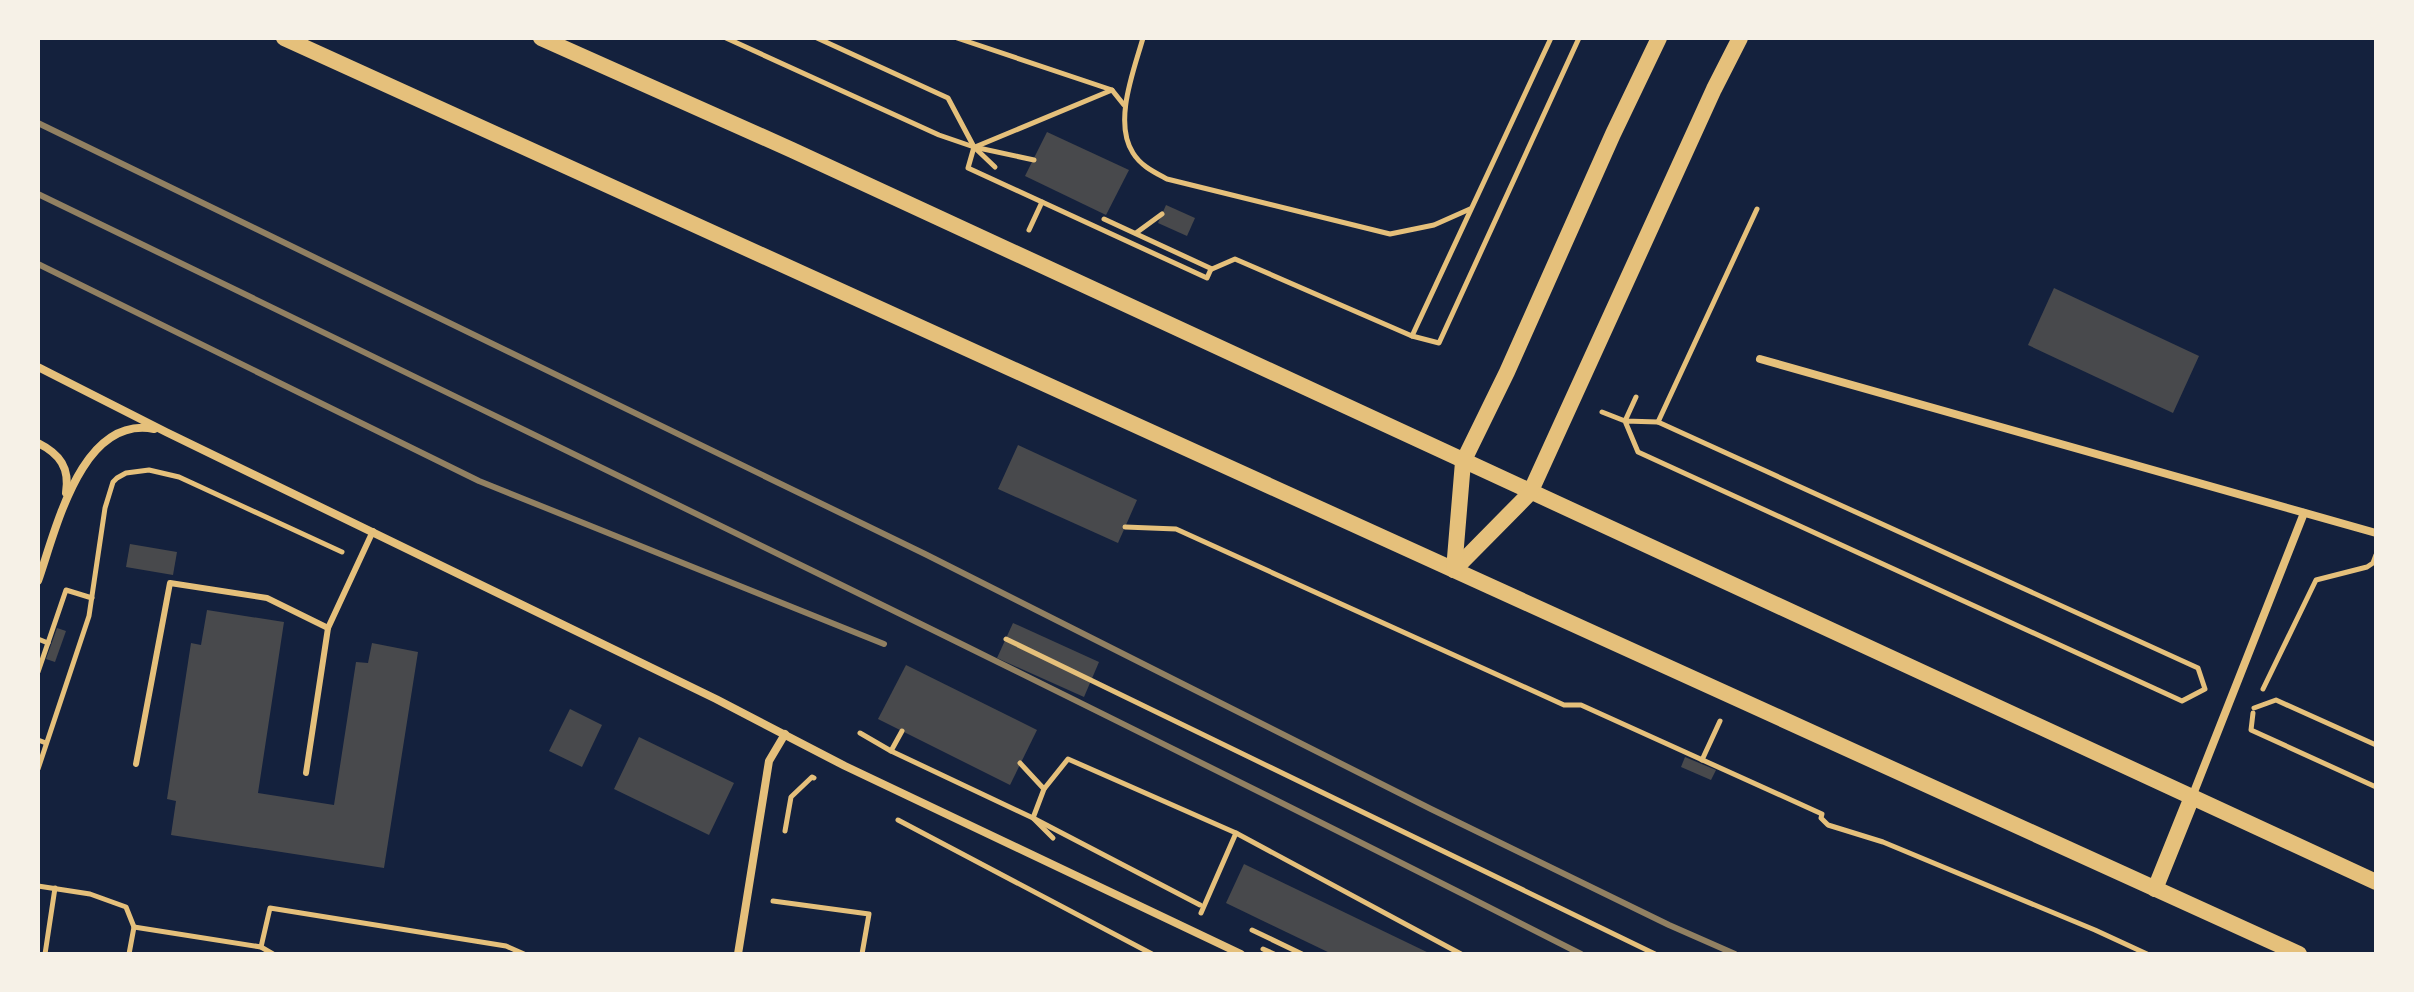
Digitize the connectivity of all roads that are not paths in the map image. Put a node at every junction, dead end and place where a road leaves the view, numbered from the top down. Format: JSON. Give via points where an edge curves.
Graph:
{"nodes":[{"id":1,"x":284,"y":38,"type":"edge"},
{"id":2,"x":541,"y":38,"type":"edge"},
{"id":3,"x":1659,"y":38,"type":"edge"},
{"id":4,"x":1740,"y":38,"type":"edge"},
{"id":5,"x":1760,"y":359,"type":"dead end"},
{"id":6,"x":38,"y":367,"type":"edge"},
{"id":7,"x":166,"y":432,"type":"junction"},
{"id":8,"x":38,"y":443,"type":"edge"},
{"id":9,"x":1463,"y":462,"type":"junction"},
{"id":10,"x":1530,"y":493,"type":"junction"},
{"id":11,"x":63,"y":510,"type":"junction"},
{"id":12,"x":2304,"y":513,"type":"junction"},
{"id":13,"x":373,"y":531,"type":"junction"},
{"id":14,"x":2376,"y":533,"type":"edge"},
{"id":15,"x":1454,"y":570,"type":"junction"},
{"id":16,"x":38,"y":581,"type":"edge"},
{"id":17,"x":328,"y":628,"type":"junction"},
{"id":18,"x":785,"y":734,"type":"junction"},
{"id":19,"x":136,"y":764,"type":"dead end"},
{"id":20,"x":306,"y":773,"type":"dead end"},
{"id":21,"x":2192,"y":797,"type":"junction"},
{"id":22,"x":2376,"y":882,"type":"edge"},
{"id":23,"x":2155,"y":889,"type":"junction"},
{"id":24,"x":738,"y":954,"type":"edge"},
{"id":25,"x":1241,"y":954,"type":"edge"},
{"id":26,"x":2299,"y":954,"type":"edge"}],
"edges":[{"from":1,"to":15,"type":"main road"},
{"from":2,"to":9,"type":"main road"},
{"from":3,"to":9,"type":"main road"},
{"from":4,"to":10,"type":"main road"},
{"from":5,"to":12,"type":"street"},
{"from":6,"to":7,"type":"street"},
{"from":7,"to":11,"type":"street","via":[[138,427],[114,434],[89,459]]},
{"from":7,"to":13,"type":"street"},
{"from":8,"to":11,"type":"street","via":[[58,455],[66,470]]},
{"from":9,"to":10,"type":"main road"},
{"from":9,"to":15,"type":"main road"},
{"from":10,"to":15,"type":"main road"},
{"from":10,"to":21,"type":"main road"},
{"from":11,"to":16,"type":"street"},
{"from":12,"to":14,"type":"street"},
{"from":12,"to":21,"type":"street"},
{"from":13,"to":17,"type":"lane"},
{"from":13,"to":18,"type":"street"},
{"from":15,"to":23,"type":"main road"},
{"from":17,"to":19,"type":"lane","via":[[267,598],[170,583]]},
{"from":17,"to":20,"type":"lane"},
{"from":18,"to":24,"type":"street","via":[[769,761]]},
{"from":18,"to":25,"type":"street"},
{"from":21,"to":22,"type":"main road"},
{"from":21,"to":23,"type":"main road"},
{"from":23,"to":26,"type":"main road"}]}
